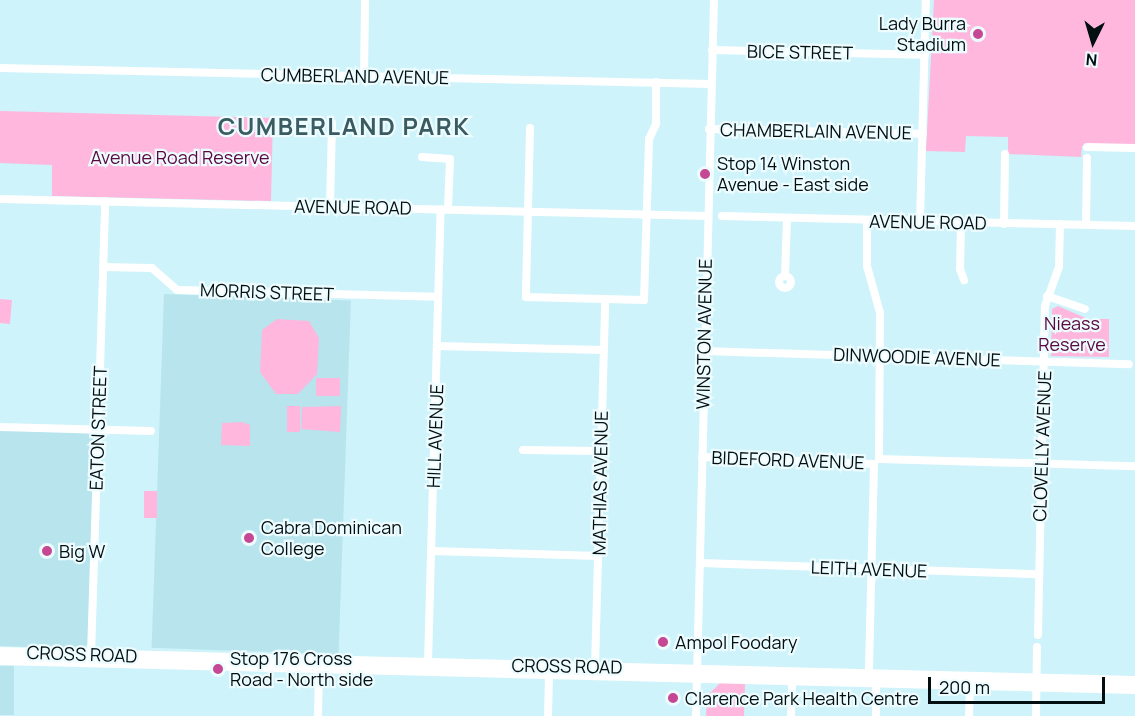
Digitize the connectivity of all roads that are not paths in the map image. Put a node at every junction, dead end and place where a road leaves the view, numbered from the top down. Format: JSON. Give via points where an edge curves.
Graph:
{"nodes":[{"id":1,"x":365,"y":0,"type":"edge"},
{"id":2,"x":714,"y":0,"type":"edge"},
{"id":3,"x":926,"y":0,"type":"edge"},
{"id":4,"x":712,"y":50,"type":"junction"},
{"id":5,"x":925,"y":55,"type":"junction"},
{"id":6,"x":0,"y":68,"type":"edge"},
{"id":7,"x":364,"y":76,"type":"junction"},
{"id":8,"x":656,"y":82,"type":"junction"},
{"id":9,"x":711,"y":84,"type":"junction"},
{"id":10,"x":332,"y":123,"type":"dead end"},
{"id":11,"x":530,"y":128,"type":"dead end"},
{"id":12,"x":710,"y":129,"type":"junction"},
{"id":13,"x":923,"y":134,"type":"junction"},
{"id":14,"x":1087,"y":147,"type":"dead end"},
{"id":15,"x":1135,"y":148,"type":"edge"},
{"id":16,"x":1005,"y":154,"type":"dead end"},
{"id":17,"x":422,"y":157,"type":"dead end"},
{"id":18,"x":1087,"y":158,"type":"dead end"},
{"id":19,"x":0,"y":199,"type":"edge"},
{"id":20,"x":105,"y":201,"type":"junction"},
{"id":21,"x":330,"y":206,"type":"junction"},
{"id":22,"x":445,"y":209,"type":"junction"},
{"id":23,"x":528,"y":211,"type":"junction"},
{"id":24,"x":646,"y":215,"type":"junction"},
{"id":25,"x":707,"y":216,"type":"junction"},
{"id":26,"x":722,"y":216,"type":"dead end"},
{"id":27,"x":788,"y":219,"type":"junction"},
{"id":28,"x":867,"y":221,"type":"junction"},
{"id":29,"x":920,"y":222,"type":"junction"},
{"id":30,"x":961,"y":223,"type":"junction"},
{"id":31,"x":1004,"y":224,"type":"junction"},
{"id":32,"x":1060,"y":224,"type":"junction"},
{"id":33,"x":1086,"y":224,"type":"junction"},
{"id":34,"x":1135,"y":226,"type":"edge"},
{"id":35,"x":104,"y":267,"type":"junction"},
{"id":36,"x":785,"y":276,"type":"dead end"},
{"id":37,"x":964,"y":280,"type":"dead end"},
{"id":38,"x":1047,"y":296,"type":"junction"},
{"id":39,"x":438,"y":297,"type":"junction"},
{"id":40,"x":605,"y":299,"type":"junction"},
{"id":41,"x":1085,"y":309,"type":"dead end"},
{"id":42,"x":437,"y":346,"type":"junction"},
{"id":43,"x":603,"y":350,"type":"junction"},
{"id":44,"x":704,"y":351,"type":"junction"},
{"id":45,"x":879,"y":356,"type":"junction"},
{"id":46,"x":1044,"y":362,"type":"junction"},
{"id":47,"x":1129,"y":364,"type":"dead end"},
{"id":48,"x":0,"y":428,"type":"edge"},
{"id":49,"x":98,"y":430,"type":"junction"},
{"id":50,"x":151,"y":431,"type":"dead end"},
{"id":51,"x":523,"y":450,"type":"dead end"},
{"id":52,"x":601,"y":451,"type":"junction"},
{"id":53,"x":702,"y":457,"type":"junction"},
{"id":54,"x":877,"y":461,"type":"junction"},
{"id":55,"x":1041,"y":465,"type":"junction"},
{"id":56,"x":1135,"y":466,"type":"edge"},
{"id":57,"x":431,"y":551,"type":"junction"},
{"id":58,"x":598,"y":556,"type":"junction"},
{"id":59,"x":700,"y":563,"type":"junction"},
{"id":60,"x":873,"y":569,"type":"junction"},
{"id":61,"x":1038,"y":574,"type":"junction"},
{"id":62,"x":1038,"y":635,"type":"dead end"},
{"id":63,"x":1038,"y":647,"type":"dead end"},
{"id":64,"x":0,"y":652,"type":"edge"},
{"id":65,"x":91,"y":658,"type":"junction"},
{"id":66,"x":0,"y":660,"type":"edge"},
{"id":67,"x":319,"y":664,"type":"junction"},
{"id":68,"x":428,"y":666,"type":"junction"},
{"id":69,"x":549,"y":670,"type":"junction"},
{"id":70,"x":595,"y":671,"type":"junction"},
{"id":71,"x":697,"y":673,"type":"junction"},
{"id":72,"x":792,"y":675,"type":"junction"},
{"id":73,"x":873,"y":677,"type":"junction"},
{"id":74,"x":970,"y":680,"type":"junction"},
{"id":75,"x":1135,"y":681,"type":"edge"},
{"id":76,"x":1037,"y":682,"type":"junction"},
{"id":77,"x":1135,"y":688,"type":"edge"},
{"id":78,"x":318,"y":716,"type":"edge"},
{"id":79,"x":548,"y":716,"type":"edge"},
{"id":80,"x":696,"y":716,"type":"edge"},
{"id":81,"x":791,"y":716,"type":"edge"},
{"id":82,"x":876,"y":716,"type":"edge"},
{"id":83,"x":969,"y":716,"type":"edge"},
{"id":84,"x":1036,"y":716,"type":"edge"}],
"edges":[{"from":1,"to":7,"type":"street"},
{"from":2,"to":4,"type":"street","name":"WINSTON AVENUE"},
{"from":3,"to":5,"type":"street"},
{"from":4,"to":5,"type":"street","name":"BICE STREET"},
{"from":4,"to":9,"type":"street","name":"WINSTON AVENUE"},
{"from":5,"to":13,"type":"street"},
{"from":6,"to":7,"type":"street","name":"CUMBERLAND AVENUE"},
{"from":7,"to":8,"type":"street","name":"CUMBERLAND AVENUE"},
{"from":8,"to":9,"type":"street","name":"CUMBERLAND AVENUE"},
{"from":8,"to":24,"type":"street","via":[[656,124],[648,139]]},
{"from":9,"to":12,"type":"street","name":"WINSTON AVENUE"},
{"from":10,"to":21,"type":"street"},
{"from":11,"to":23,"type":"street"},
{"from":12,"to":13,"type":"street","name":"CHAMBERLAIN AVENUE"},
{"from":12,"to":25,"type":"street","name":"WINSTON AVENUE"},
{"from":13,"to":29,"type":"street"},
{"from":14,"to":15,"type":"street"},
{"from":16,"to":31,"type":"street"},
{"from":17,"to":22,"type":"street","name":"HILL AVENUE","via":[[450,159]]},
{"from":18,"to":33,"type":"street"},
{"from":19,"to":20,"type":"street","name":"AVENUE ROAD"},
{"from":20,"to":21,"type":"street","name":"AVENUE ROAD"},
{"from":20,"to":35,"type":"street","name":"EATON STREET"},
{"from":21,"to":22,"type":"street","name":"AVENUE ROAD"},
{"from":22,"to":23,"type":"street","name":"AVENUE ROAD"},
{"from":22,"to":39,"type":"street","name":"HILL AVENUE"},
{"from":23,"to":24,"type":"street","name":"AVENUE ROAD"},
{"from":23,"to":40,"type":"street","via":[[526,297]]},
{"from":24,"to":25,"type":"street","name":"AVENUE ROAD"},
{"from":24,"to":40,"type":"street","via":[[644,300]]},
{"from":25,"to":44,"type":"street","name":"WINSTON AVENUE"},
{"from":26,"to":27,"type":"street","name":"AVENUE ROAD"},
{"from":27,"to":28,"type":"street","name":"AVENUE ROAD"},
{"from":27,"to":36,"type":"street"},
{"from":28,"to":29,"type":"street","name":"AVENUE ROAD"},
{"from":28,"to":45,"type":"street","via":[[867,266],[880,313]]},
{"from":29,"to":30,"type":"street","name":"AVENUE ROAD"},
{"from":30,"to":31,"type":"street","name":"AVENUE ROAD"},
{"from":30,"to":37,"type":"street","via":[[960,269]]},
{"from":31,"to":32,"type":"street","name":"AVENUE ROAD"},
{"from":32,"to":33,"type":"street","name":"AVENUE ROAD"},
{"from":32,"to":38,"type":"street","name":"CLOVELLY AVENUE","via":[[1059,267]]},
{"from":33,"to":34,"type":"street","name":"AVENUE ROAD"},
{"from":35,"to":39,"type":"street","name":"MORRIS STREET","via":[[156,269],[177,290]]},
{"from":35,"to":49,"type":"street","name":"EATON STREET"},
{"from":38,"to":41,"type":"street"},
{"from":38,"to":46,"type":"street","name":"CLOVELLY AVENUE"},
{"from":39,"to":42,"type":"street","name":"HILL AVENUE"},
{"from":40,"to":43,"type":"street","name":"MATHIAS AVENUE"},
{"from":42,"to":43,"type":"street"},
{"from":42,"to":57,"type":"street","name":"HILL AVENUE"},
{"from":43,"to":52,"type":"street","name":"MATHIAS AVENUE"},
{"from":44,"to":45,"type":"street","name":"DINWOODIE AVENUE"},
{"from":44,"to":53,"type":"street","name":"WINSTON AVENUE"},
{"from":45,"to":46,"type":"street","name":"DINWOODIE AVENUE"},
{"from":45,"to":54,"type":"street"},
{"from":46,"to":47,"type":"street","name":"DINWOODIE AVENUE"},
{"from":46,"to":55,"type":"street","name":"CLOVELLY AVENUE"},
{"from":48,"to":49,"type":"street"},
{"from":49,"to":50,"type":"street"},
{"from":49,"to":65,"type":"street","name":"EATON STREET"},
{"from":51,"to":52,"type":"street"},
{"from":52,"to":58,"type":"street","name":"MATHIAS AVENUE"},
{"from":53,"to":54,"type":"street","name":"BIDEFORD AVENUE"},
{"from":53,"to":59,"type":"street","name":"WINSTON AVENUE"},
{"from":54,"to":55,"type":"street","name":"BIDEFORD AVENUE"},
{"from":54,"to":60,"type":"street"},
{"from":55,"to":56,"type":"street","name":"BIDEFORD AVENUE"},
{"from":55,"to":61,"type":"street","name":"CLOVELLY AVENUE"},
{"from":57,"to":58,"type":"street"},
{"from":57,"to":68,"type":"street","name":"HILL AVENUE"},
{"from":58,"to":70,"type":"street","name":"MATHIAS AVENUE"},
{"from":59,"to":60,"type":"street","name":"LEITH AVENUE"},
{"from":59,"to":71,"type":"street","name":"WINSTON AVENUE"},
{"from":60,"to":61,"type":"street","name":"LEITH AVENUE"},
{"from":60,"to":73,"type":"street"},
{"from":61,"to":62,"type":"street","name":"CLOVELLY AVENUE"},
{"from":63,"to":76,"type":"street"},
{"from":64,"to":65,"type":"highway","name":"CROSS ROAD"},
{"from":65,"to":66,"type":"highway","name":"CROSS ROAD"},
{"from":65,"to":67,"type":"highway","name":"CROSS ROAD"},
{"from":67,"to":68,"type":"highway","name":"CROSS ROAD"},
{"from":67,"to":78,"type":"street"},
{"from":68,"to":69,"type":"highway","name":"CROSS ROAD"},
{"from":69,"to":70,"type":"highway","name":"CROSS ROAD"},
{"from":69,"to":79,"type":"street"},
{"from":70,"to":71,"type":"highway","name":"CROSS ROAD"},
{"from":71,"to":72,"type":"highway","name":"CROSS ROAD"},
{"from":71,"to":80,"type":"street","name":"WINSTON AVENUE"},
{"from":72,"to":73,"type":"highway","name":"CROSS ROAD"},
{"from":72,"to":81,"type":"street"},
{"from":73,"to":74,"type":"highway","name":"CROSS ROAD"},
{"from":73,"to":82,"type":"street"},
{"from":74,"to":76,"type":"highway","name":"CROSS ROAD"},
{"from":74,"to":83,"type":"street"},
{"from":75,"to":76,"type":"highway","name":"CROSS ROAD"},
{"from":76,"to":77,"type":"highway","name":"CROSS ROAD"},
{"from":76,"to":84,"type":"street"}]}
